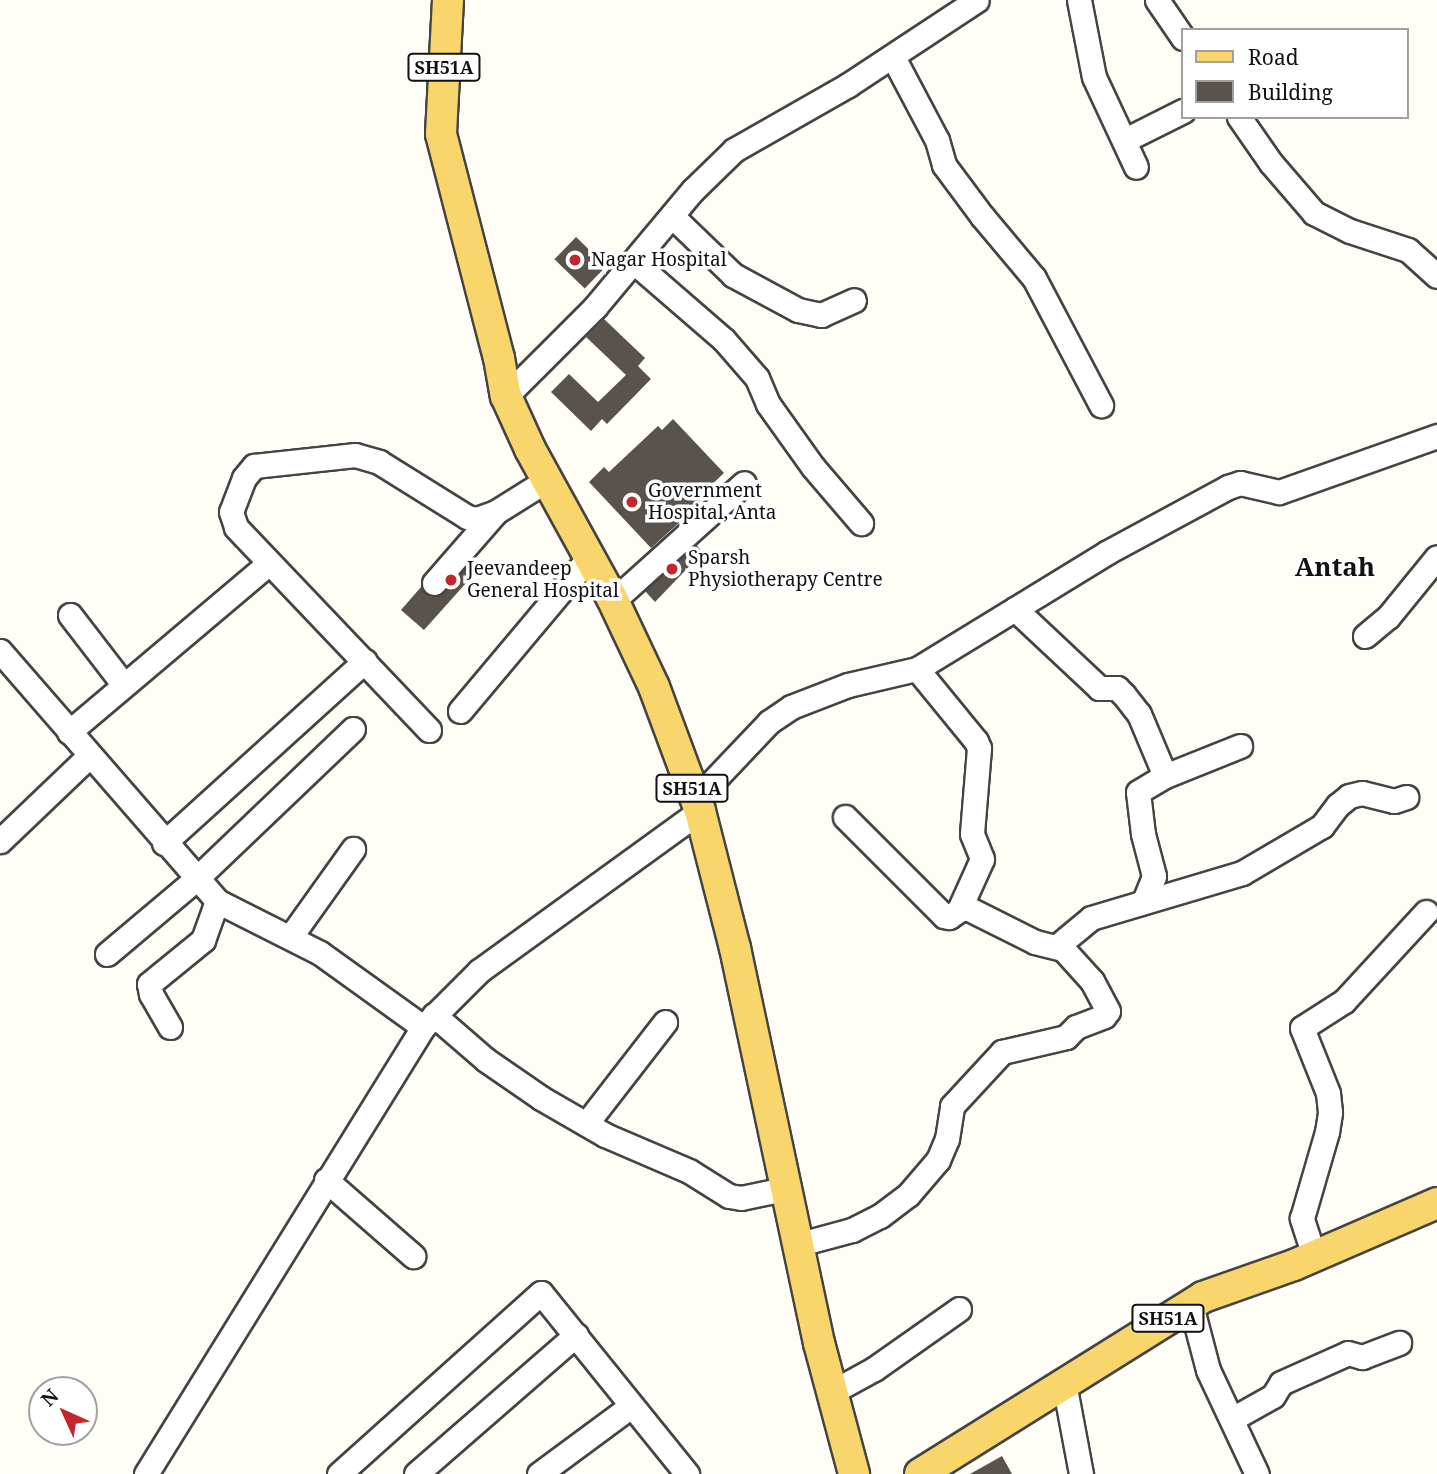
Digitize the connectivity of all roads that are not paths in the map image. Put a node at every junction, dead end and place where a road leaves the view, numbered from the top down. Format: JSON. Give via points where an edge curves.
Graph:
{"nodes":[{"id":1,"x":447,"y":0,"type":"edge"},
{"id":2,"x":977,"y":0,"type":"edge"},
{"id":3,"x":1079,"y":0,"type":"edge"},
{"id":4,"x":1157,"y":0,"type":"edge"},
{"id":5,"x":1182,"y":37,"type":"edge"},
{"id":6,"x":893,"y":57,"type":"junction"},
{"id":7,"x":1182,"y":112,"type":"edge"},
{"id":8,"x":1240,"y":119,"type":"edge"},
{"id":9,"x":1125,"y":140,"type":"junction"},
{"id":10,"x":1136,"y":167,"type":"dead end"},
{"id":11,"x":672,"y":216,"type":"junction"},
{"id":12,"x":634,"y":262,"type":"junction"},
{"id":13,"x":1437,"y":276,"type":"edge"},
{"id":14,"x":854,"y":300,"type":"dead end"},
{"id":15,"x":506,"y":396,"type":"junction"},
{"id":16,"x":1101,"y":405,"type":"dead end"},
{"id":17,"x":1437,"y":436,"type":"edge"},
{"id":18,"x":547,"y":481,"type":"junction"},
{"id":19,"x":744,"y":483,"type":"dead end"},
{"id":20,"x":496,"y":512,"type":"junction"},
{"id":21,"x":861,"y":523,"type":"dead end"},
{"id":22,"x":1437,"y":556,"type":"edge"},
{"id":23,"x":589,"y":557,"type":"junction"},
{"id":24,"x":268,"y":564,"type":"junction"},
{"id":25,"x":434,"y":583,"type":"dead end"},
{"id":26,"x":613,"y":601,"type":"junction"},
{"id":27,"x":1015,"y":609,"type":"junction"},
{"id":28,"x":70,"y":615,"type":"dead end"},
{"id":29,"x":1365,"y":636,"type":"dead end"},
{"id":30,"x":0,"y":651,"type":"edge"},
{"id":31,"x":365,"y":662,"type":"junction"},
{"id":32,"x":917,"y":669,"type":"junction"},
{"id":33,"x":124,"y":685,"type":"junction"},
{"id":34,"x":460,"y":711,"type":"dead end"},
{"id":35,"x":353,"y":729,"type":"dead end"},
{"id":36,"x":429,"y":730,"type":"dead end"},
{"id":37,"x":69,"y":732,"type":"junction"},
{"id":38,"x":1240,"y":746,"type":"dead end"},
{"id":39,"x":89,"y":756,"type":"junction"},
{"id":40,"x":1166,"y":776,"type":"junction"},
{"id":41,"x":1406,"y":797,"type":"dead end"},
{"id":42,"x":698,"y":805,"type":"junction"},
{"id":43,"x":845,"y":817,"type":"dead end"},
{"id":44,"x":0,"y":841,"type":"edge"},
{"id":45,"x":164,"y":843,"type":"junction"},
{"id":46,"x":353,"y":849,"type":"dead end"},
{"id":47,"x":196,"y":879,"type":"junction"},
{"id":48,"x":217,"y":901,"type":"junction"},
{"id":49,"x":1144,"y":901,"type":"junction"},
{"id":50,"x":959,"y":909,"type":"junction"},
{"id":51,"x":1426,"y":912,"type":"dead end"},
{"id":52,"x":291,"y":936,"type":"junction"},
{"id":53,"x":1056,"y":947,"type":"junction"},
{"id":54,"x":107,"y":954,"type":"dead end"},
{"id":55,"x":428,"y":1021,"type":"junction"},
{"id":56,"x":665,"y":1021,"type":"dead end"},
{"id":57,"x":170,"y":1027,"type":"dead end"},
{"id":58,"x":586,"y":1125,"type":"junction"},
{"id":59,"x":326,"y":1180,"type":"junction"},
{"id":60,"x":789,"y":1188,"type":"junction"},
{"id":61,"x":1437,"y":1203,"type":"edge"},
{"id":62,"x":800,"y":1244,"type":"junction"},
{"id":63,"x":413,"y":1256,"type":"dead end"},
{"id":64,"x":1314,"y":1256,"type":"junction"},
{"id":65,"x":1191,"y":1305,"type":"junction"},
{"id":66,"x":959,"y":1309,"type":"dead end"},
{"id":67,"x":576,"y":1335,"type":"junction"},
{"id":68,"x":1399,"y":1343,"type":"dead end"},
{"id":69,"x":1064,"y":1384,"type":"junction"},
{"id":70,"x":832,"y":1392,"type":"junction"},
{"id":71,"x":631,"y":1406,"type":"junction"},
{"id":72,"x":1232,"y":1419,"type":"junction"},
{"id":73,"x":146,"y":1474,"type":"edge"},
{"id":74,"x":339,"y":1474,"type":"edge"},
{"id":75,"x":416,"y":1474,"type":"edge"},
{"id":76,"x":539,"y":1474,"type":"edge"},
{"id":77,"x":687,"y":1474,"type":"edge"},
{"id":78,"x":854,"y":1474,"type":"edge"},
{"id":79,"x":920,"y":1474,"type":"edge"},
{"id":80,"x":1081,"y":1474,"type":"edge"},
{"id":81,"x":1258,"y":1474,"type":"edge"}],
"edges":[{"from":1,"to":15,"type":"main road","number":"SH51A","via":[[441,134]]},
{"from":2,"to":6,"type":"street"},
{"from":3,"to":9,"type":"street","via":[[1094,77]]},
{"from":4,"to":5,"type":"street"},
{"from":6,"to":11,"type":"street","via":[[734,150]]},
{"from":6,"to":16,"type":"street","via":[[937,139],[944,165],[1034,278]]},
{"from":7,"to":9,"type":"street"},
{"from":8,"to":13,"type":"street","via":[[1314,213],[1350,231],[1408,250]]},
{"from":9,"to":10,"type":"street"},
{"from":11,"to":12,"type":"street"},
{"from":11,"to":14,"type":"street","via":[[733,275],[797,310],[820,315]]},
{"from":12,"to":15,"type":"street"},
{"from":12,"to":21,"type":"street","via":[[724,341],[757,378],[768,404],[813,467]]},
{"from":15,"to":18,"type":"main road","number":"SH51A"},
{"from":17,"to":27,"type":"street","via":[[1279,492],[1240,483],[1228,487]]},
{"from":18,"to":20,"type":"street"},
{"from":18,"to":23,"type":"main road","number":"SH51A"},
{"from":19,"to":26,"type":"street"},
{"from":20,"to":24,"type":"street","via":[[467,517],[379,461],[355,454],[254,466],[246,474],[231,516]]},
{"from":20,"to":25,"type":"street"},
{"from":22,"to":29,"type":"street","via":[[1388,617]]},
{"from":23,"to":26,"type":"main road","number":"SH51A"},
{"from":23,"to":34,"type":"street"},
{"from":24,"to":31,"type":"street"},
{"from":24,"to":33,"type":"street"},
{"from":26,"to":42,"type":"main road","number":"SH51A","via":[[666,714]]},
{"from":27,"to":32,"type":"street"},
{"from":27,"to":40,"type":"street","via":[[1099,688],[1117,688],[1124,695],[1139,714]]},
{"from":28,"to":33,"type":"street"},
{"from":30,"to":37,"type":"street"},
{"from":31,"to":36,"type":"street"},
{"from":31,"to":45,"type":"street"},
{"from":32,"to":42,"type":"street","via":[[848,685],[791,707],[769,722]]},
{"from":32,"to":50,"type":"street","via":[[979,748],[972,834],[982,859]]},
{"from":33,"to":37,"type":"street"},
{"from":35,"to":47,"type":"street"},
{"from":37,"to":39,"type":"street"},
{"from":38,"to":40,"type":"street"},
{"from":39,"to":44,"type":"street"},
{"from":39,"to":45,"type":"street"},
{"from":40,"to":49,"type":"street","via":[[1138,792],[1154,876]]},
{"from":41,"to":49,"type":"street","via":[[1394,801],[1362,793],[1349,796],[1322,826],[1242,873]]},
{"from":42,"to":55,"type":"street","via":[[479,971]]},
{"from":42,"to":60,"type":"main road","number":"SH51A"},
{"from":43,"to":50,"type":"street","via":[[944,916]]},
{"from":45,"to":47,"type":"street"},
{"from":46,"to":52,"type":"street"},
{"from":47,"to":48,"type":"street"},
{"from":47,"to":54,"type":"street"},
{"from":48,"to":52,"type":"street"},
{"from":48,"to":57,"type":"street","via":[[205,938],[148,986]]},
{"from":49,"to":53,"type":"street","via":[[1085,921]]},
{"from":50,"to":53,"type":"street","via":[[970,909],[1035,942]]},
{"from":51,"to":64,"type":"street","via":[[1343,1001],[1302,1028],[1328,1093],[1330,1112],[1302,1218]]},
{"from":52,"to":55,"type":"street"},
{"from":53,"to":62,"type":"street","via":[[1077,961],[1092,981],[1106,1015],[1076,1027],[1066,1037],[1002,1052],[952,1106],[942,1153],[908,1195],[852,1230]]},
{"from":55,"to":58,"type":"street"},
{"from":55,"to":59,"type":"street"},
{"from":56,"to":58,"type":"street"},
{"from":58,"to":60,"type":"street","via":[[689,1171],[734,1199]]},
{"from":59,"to":63,"type":"street"},
{"from":59,"to":73,"type":"street"},
{"from":60,"to":62,"type":"main road","number":"SH51A"},
{"from":61,"to":64,"type":"main road","number":"SH51A"},
{"from":62,"to":70,"type":"main road","number":"SH51A"},
{"from":64,"to":65,"type":"main road","number":"SH51A"},
{"from":65,"to":69,"type":"main road","number":"SH51A"},
{"from":65,"to":72,"type":"street","via":[[1208,1370]]},
{"from":66,"to":70,"type":"street","via":[[874,1369]]},
{"from":67,"to":71,"type":"street"},
{"from":67,"to":74,"type":"street","via":[[541,1294]]},
{"from":67,"to":75,"type":"street"},
{"from":68,"to":72,"type":"street","via":[[1362,1357],[1348,1353],[1281,1383],[1273,1396]]},
{"from":69,"to":79,"type":"main road","number":"SH51A"},
{"from":69,"to":80,"type":"street"},
{"from":70,"to":78,"type":"main road","number":"SH51A"},
{"from":71,"to":76,"type":"street"},
{"from":71,"to":77,"type":"street"},
{"from":72,"to":81,"type":"street"}]}
